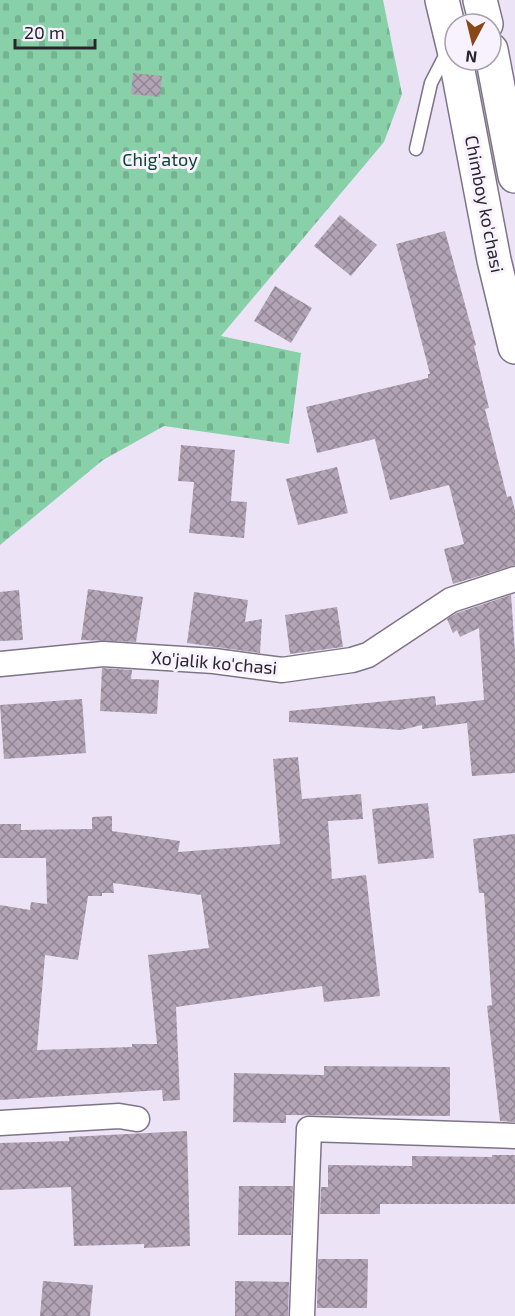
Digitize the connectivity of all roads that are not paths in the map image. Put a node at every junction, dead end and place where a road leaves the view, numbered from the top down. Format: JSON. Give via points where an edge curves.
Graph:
{"nodes":[{"id":1,"x":443,"y":67,"type":"edge"},
{"id":2,"x":458,"y":72,"type":"edge"},
{"id":3,"x":495,"y":72,"type":"edge"},
{"id":4,"x":416,"y":149,"type":"dead end"},
{"id":5,"x":515,"y":176,"type":"edge"},
{"id":6,"x":515,"y":347,"type":"edge"},
{"id":7,"x":515,"y":579,"type":"edge"},
{"id":8,"x":0,"y":663,"type":"edge"},
{"id":9,"x":137,"y":1119,"type":"dead end"},
{"id":10,"x":0,"y":1123,"type":"edge"},
{"id":11,"x":515,"y":1136,"type":"edge"},
{"id":12,"x":303,"y":1316,"type":"edge"}],
"edges":[{"from":1,"to":4,"type":"lane","via":[[431,83]]},
{"from":2,"to":6,"type":"main road","name":"Chimboy ko'chasi"},
{"from":3,"to":5,"type":"main road","name":"Chimboy ko'chasi"},
{"from":7,"to":8,"type":"street","name":"Xo'jalik ko'chasi","via":[[451,600],[368,655],[352,660],[282,670],[103,654]]},
{"from":9,"to":10,"type":"street","via":[[119,1116]]},
{"from":11,"to":12,"type":"street","via":[[309,1129]]}]}
